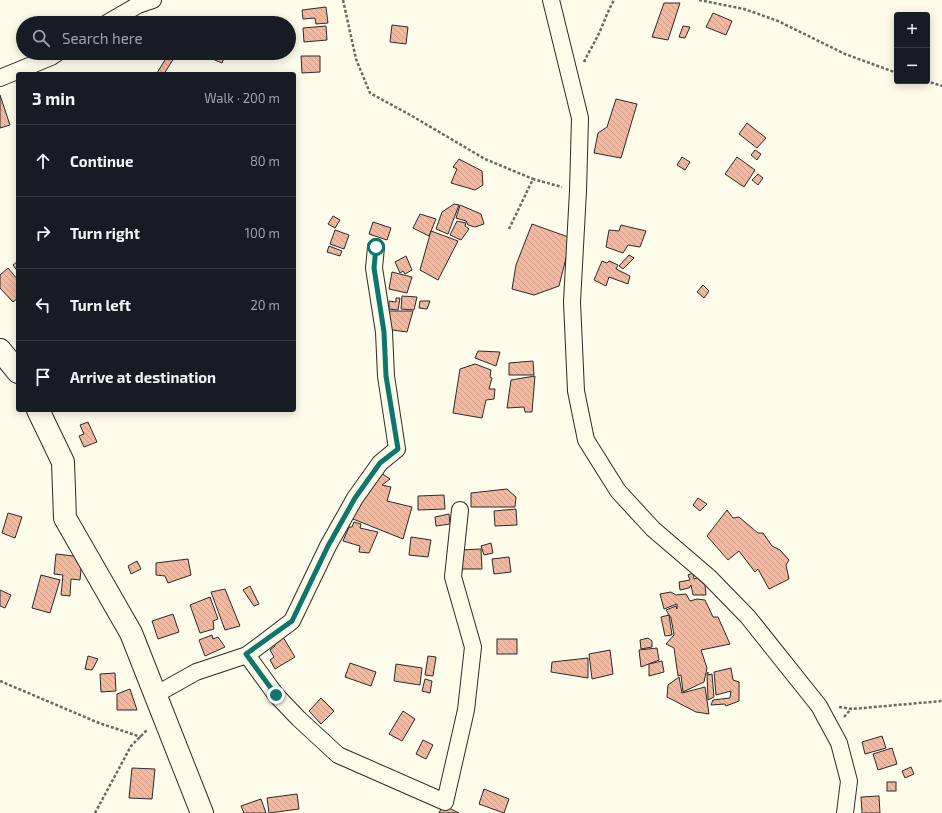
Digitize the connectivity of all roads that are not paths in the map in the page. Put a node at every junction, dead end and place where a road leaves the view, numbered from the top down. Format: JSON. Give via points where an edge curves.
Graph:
{"nodes":[{"id":1,"x":154,"y":0,"type":"edge"},
{"id":2,"x":551,"y":0,"type":"edge"},
{"id":3,"x":120,"y":16,"type":"edge"},
{"id":4,"x":44,"y":60,"type":"edge"},
{"id":5,"x":0,"y":78,"type":"edge"},
{"id":6,"x":376,"y":247,"type":"dead end"},
{"id":7,"x":0,"y":350,"type":"edge"},
{"id":8,"x":16,"y":370,"type":"edge"},
{"id":9,"x":39,"y":412,"type":"edge"},
{"id":10,"x":460,"y":510,"type":"dead end"},
{"id":11,"x":246,"y":654,"type":"junction"},
{"id":12,"x":158,"y":700,"type":"junction"},
{"id":13,"x":202,"y":813,"type":"edge"},
{"id":14,"x":844,"y":813,"type":"edge"}],
"edges":[{"from":1,"to":3,"type":"street","via":[[138,5]]},
{"from":2,"to":14,"type":"street","via":[[580,118],[572,302],[576,391],[586,440],[618,491],[653,529],[709,577],[748,617],[819,706],[839,743],[849,781]]},
{"from":4,"to":5,"type":"street"},
{"from":6,"to":11,"type":"street","via":[[374,268],[384,332],[386,376],[398,449],[380,463],[355,498],[328,546],[292,621]]},
{"from":7,"to":8,"type":"main road"},
{"from":9,"to":12,"type":"main road","via":[[63,462],[65,518],[131,633]]},
{"from":10,"to":11,"type":"street","via":[[453,576],[473,647],[466,710],[444,802],[338,755],[276,695]]},
{"from":11,"to":12,"type":"street","via":[[196,672]]},
{"from":12,"to":13,"type":"main road"}]}
